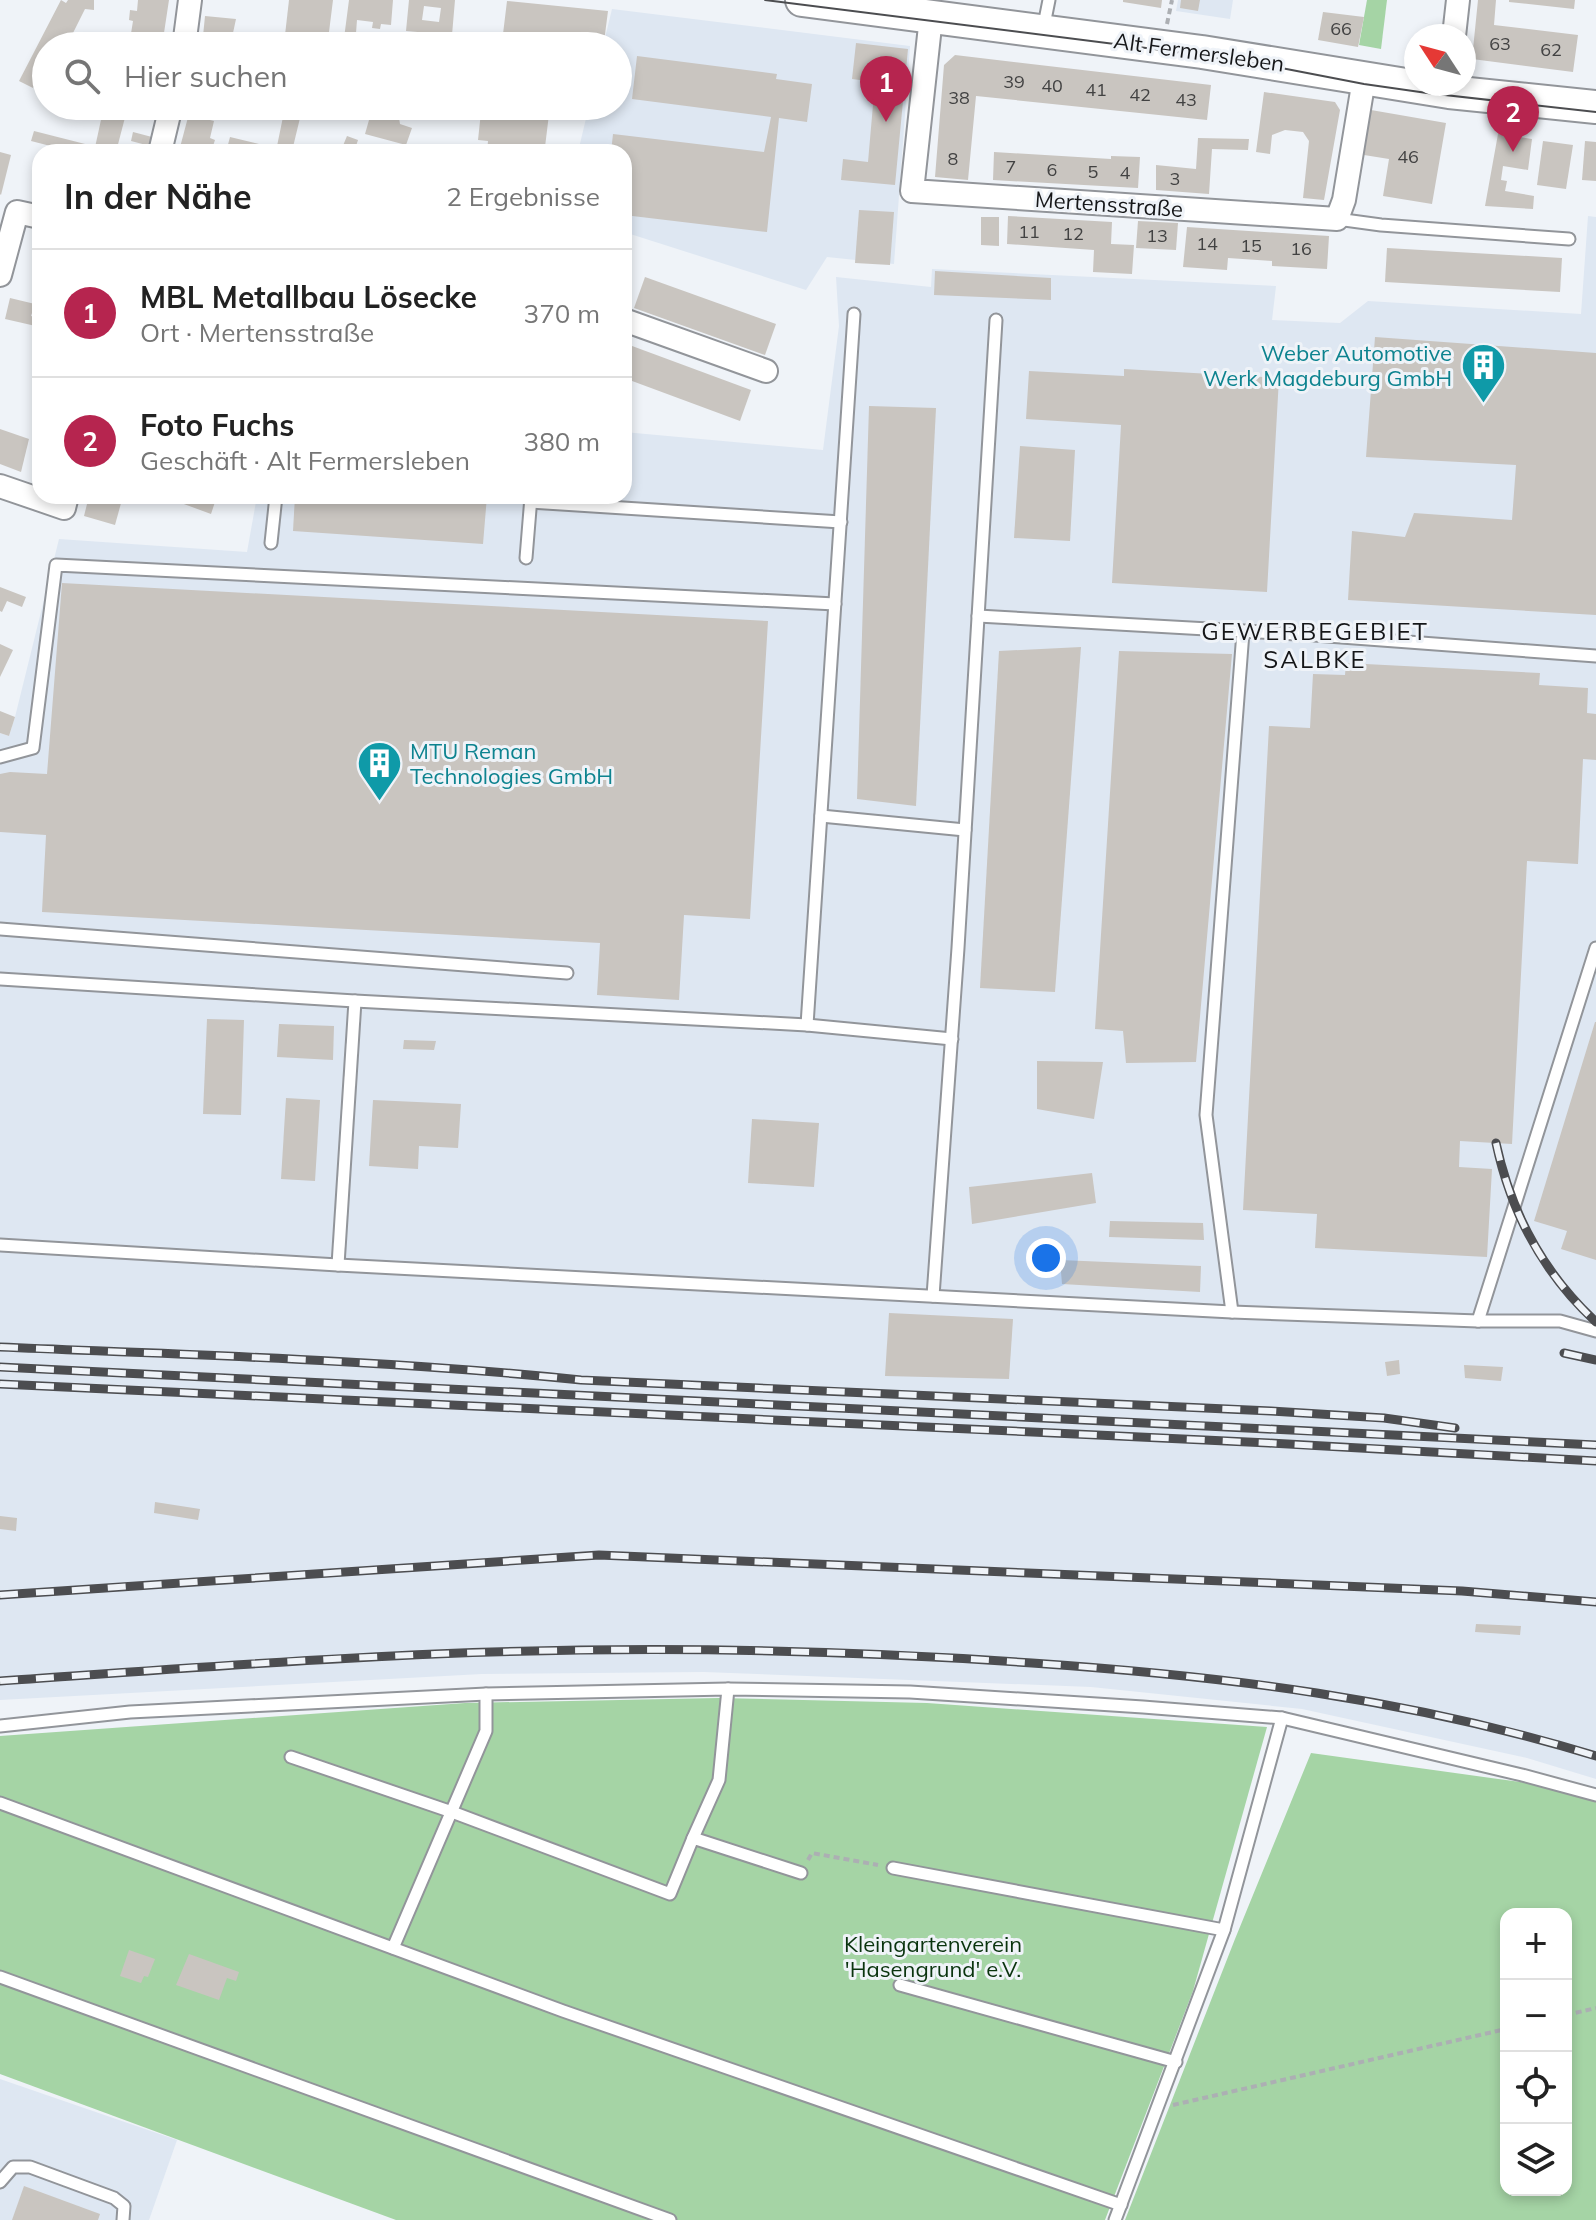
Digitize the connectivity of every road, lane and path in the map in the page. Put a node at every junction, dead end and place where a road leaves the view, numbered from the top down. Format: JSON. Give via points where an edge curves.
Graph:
{"nodes":[{"id":1,"x":190,"y":0,"type":"edge"},
{"id":2,"x":802,"y":0,"type":"edge"},
{"id":3,"x":1458,"y":0,"type":"edge"},
{"id":4,"x":1046,"y":15,"type":"edge"},
{"id":5,"x":931,"y":17,"type":"junction"},
{"id":6,"x":1455,"y":24,"type":"edge"},
{"id":7,"x":186,"y":32,"type":"edge"},
{"id":8,"x":1364,"y":79,"type":"junction"},
{"id":9,"x":1404,"y":83,"type":"edge"},
{"id":10,"x":1476,"y":91,"type":"edge"},
{"id":11,"x":1596,"y":107,"type":"edge"},
{"id":12,"x":168,"y":120,"type":"edge"},
{"id":13,"x":162,"y":144,"type":"edge"},
{"id":14,"x":32,"y":215,"type":"edge"},
{"id":15,"x":1337,"y":219,"type":"junction"},
{"id":16,"x":1569,"y":239,"type":"dead end"},
{"id":17,"x":0,"y":275,"type":"edge"},
{"id":18,"x":854,"y":314,"type":"dead end"},
{"id":19,"x":996,"y":320,"type":"dead end"},
{"id":20,"x":632,"y":323,"type":"edge"},
{"id":21,"x":766,"y":371,"type":"dead end"},
{"id":22,"x":0,"y":486,"type":"edge"},
{"id":23,"x":32,"y":494,"type":"edge"},
{"id":24,"x":275,"y":504,"type":"edge"},
{"id":25,"x":531,"y":504,"type":"edge"},
{"id":26,"x":598,"y":504,"type":"edge"},
{"id":27,"x":841,"y":522,"type":"junction"},
{"id":28,"x":271,"y":543,"type":"dead end"},
{"id":29,"x":526,"y":558,"type":"dead end"},
{"id":30,"x":835,"y":604,"type":"junction"},
{"id":31,"x":978,"y":616,"type":"junction"},
{"id":32,"x":1243,"y":632,"type":"junction"},
{"id":33,"x":1596,"y":656,"type":"edge"},
{"id":34,"x":0,"y":757,"type":"edge"},
{"id":35,"x":821,"y":816,"type":"junction"},
{"id":36,"x":965,"y":830,"type":"junction"},
{"id":37,"x":0,"y":929,"type":"edge"},
{"id":38,"x":1596,"y":948,"type":"edge"},
{"id":39,"x":567,"y":973,"type":"dead end"},
{"id":40,"x":0,"y":979,"type":"edge"},
{"id":41,"x":355,"y":1001,"type":"junction"},
{"id":42,"x":807,"y":1025,"type":"junction"},
{"id":43,"x":952,"y":1039,"type":"junction"},
{"id":44,"x":0,"y":1245,"type":"edge"},
{"id":45,"x":338,"y":1265,"type":"junction"},
{"id":46,"x":933,"y":1296,"type":"junction"},
{"id":47,"x":1232,"y":1312,"type":"junction"},
{"id":48,"x":1478,"y":1321,"type":"junction"},
{"id":49,"x":1596,"y":1331,"type":"edge"},
{"id":50,"x":728,"y":1689,"type":"junction"},
{"id":51,"x":486,"y":1694,"type":"junction"},
{"id":52,"x":1282,"y":1718,"type":"junction"},
{"id":53,"x":0,"y":1726,"type":"edge"},
{"id":54,"x":291,"y":1757,"type":"dead end"},
{"id":55,"x":1596,"y":1795,"type":"edge"},
{"id":56,"x":0,"y":1803,"type":"edge"},
{"id":57,"x":452,"y":1812,"type":"junction"},
{"id":58,"x":693,"y":1838,"type":"junction"},
{"id":59,"x":893,"y":1868,"type":"joint"},
{"id":60,"x":801,"y":1873,"type":"joint"},
{"id":61,"x":1224,"y":1930,"type":"junction"},
{"id":62,"x":393,"y":1948,"type":"junction"},
{"id":63,"x":0,"y":1977,"type":"edge"},
{"id":64,"x":900,"y":1985,"type":"dead end"},
{"id":65,"x":1596,"y":2008,"type":"edge"},
{"id":66,"x":1572,"y":2014,"type":"edge"},
{"id":67,"x":1500,"y":2030,"type":"edge"},
{"id":68,"x":1176,"y":2062,"type":"junction"},
{"id":69,"x":1159,"y":2104,"type":"junction"},
{"id":70,"x":0,"y":2182,"type":"edge"},
{"id":71,"x":1121,"y":2205,"type":"junction"},
{"id":72,"x":123,"y":2220,"type":"edge"},
{"id":73,"x":670,"y":2220,"type":"edge"},
{"id":74,"x":1115,"y":2220,"type":"edge"}],
"edges":[{"from":1,"to":7,"type":"street"},
{"from":2,"to":5,"type":"main road","name":"Alt Fermersleben"},
{"from":3,"to":6,"type":"street"},
{"from":4,"to":5,"type":"main road","name":"Alt Fermersleben"},
{"from":4,"to":8,"type":"main road","name":"Alt Fermersleben"},
{"from":5,"to":15,"type":"street","name":"Mertensstraße","via":[[912,191]]},
{"from":8,"to":9,"type":"main road","name":"Alt Fermersleben"},
{"from":8,"to":15,"type":"street"},
{"from":10,"to":11,"type":"main road","name":"Alt Fermersleben"},
{"from":12,"to":13,"type":"street"},
{"from":14,"to":17,"type":"street","via":[[17,212]]},
{"from":15,"to":16,"type":"lane"},
{"from":18,"to":27,"type":"lane"},
{"from":19,"to":31,"type":"lane"},
{"from":20,"to":21,"type":"street"},
{"from":22,"to":23,"type":"street"},
{"from":24,"to":28,"type":"lane"},
{"from":25,"to":29,"type":"lane"},
{"from":26,"to":27,"type":"lane"},
{"from":27,"to":30,"type":"lane"},
{"from":30,"to":34,"type":"lane","via":[[56,565],[33,748]]},
{"from":30,"to":35,"type":"lane"},
{"from":31,"to":32,"type":"lane"},
{"from":31,"to":36,"type":"lane"},
{"from":32,"to":33,"type":"lane"},
{"from":32,"to":47,"type":"lane","via":[[1206,1115]]},
{"from":35,"to":36,"type":"lane"},
{"from":35,"to":42,"type":"lane"},
{"from":36,"to":43,"type":"lane"},
{"from":37,"to":39,"type":"lane"},
{"from":38,"to":48,"type":"lane"},
{"from":40,"to":41,"type":"lane"},
{"from":41,"to":42,"type":"lane"},
{"from":41,"to":45,"type":"lane"},
{"from":42,"to":43,"type":"lane"},
{"from":43,"to":46,"type":"lane"},
{"from":44,"to":45,"type":"lane"},
{"from":45,"to":46,"type":"lane"},
{"from":46,"to":47,"type":"lane"},
{"from":47,"to":48,"type":"lane"},
{"from":48,"to":49,"type":"lane","via":[[1560,1321]]},
{"from":50,"to":51,"type":"lane"},
{"from":50,"to":52,"type":"lane","via":[[910,1692]]},
{"from":50,"to":58,"type":"lane","via":[[719,1780]]},
{"from":51,"to":53,"type":"lane","via":[[130,1712]]},
{"from":51,"to":57,"type":"lane","via":[[486,1731]]},
{"from":52,"to":55,"type":"lane"},
{"from":52,"to":61,"type":"lane"},
{"from":54,"to":57,"type":"lane"},
{"from":56,"to":62,"type":"lane"},
{"from":57,"to":58,"type":"lane","via":[[670,1894]]},
{"from":57,"to":62,"type":"lane"},
{"from":58,"to":60,"type":"lane"},
{"from":59,"to":60,"type":"path","via":[[812,1853]]},
{"from":59,"to":61,"type":"lane"},
{"from":61,"to":68,"type":"lane"},
{"from":62,"to":71,"type":"lane"},
{"from":63,"to":73,"type":"lane"},
{"from":64,"to":68,"type":"lane"},
{"from":65,"to":66,"type":"path"},
{"from":67,"to":69,"type":"path","via":[[1175,2105]]},
{"from":68,"to":69,"type":"lane"},
{"from":69,"to":71,"type":"lane"},
{"from":70,"to":72,"type":"lane","via":[[13,2167],[30,2167],[114,2198],[124,2206]]},
{"from":71,"to":74,"type":"lane"}]}
